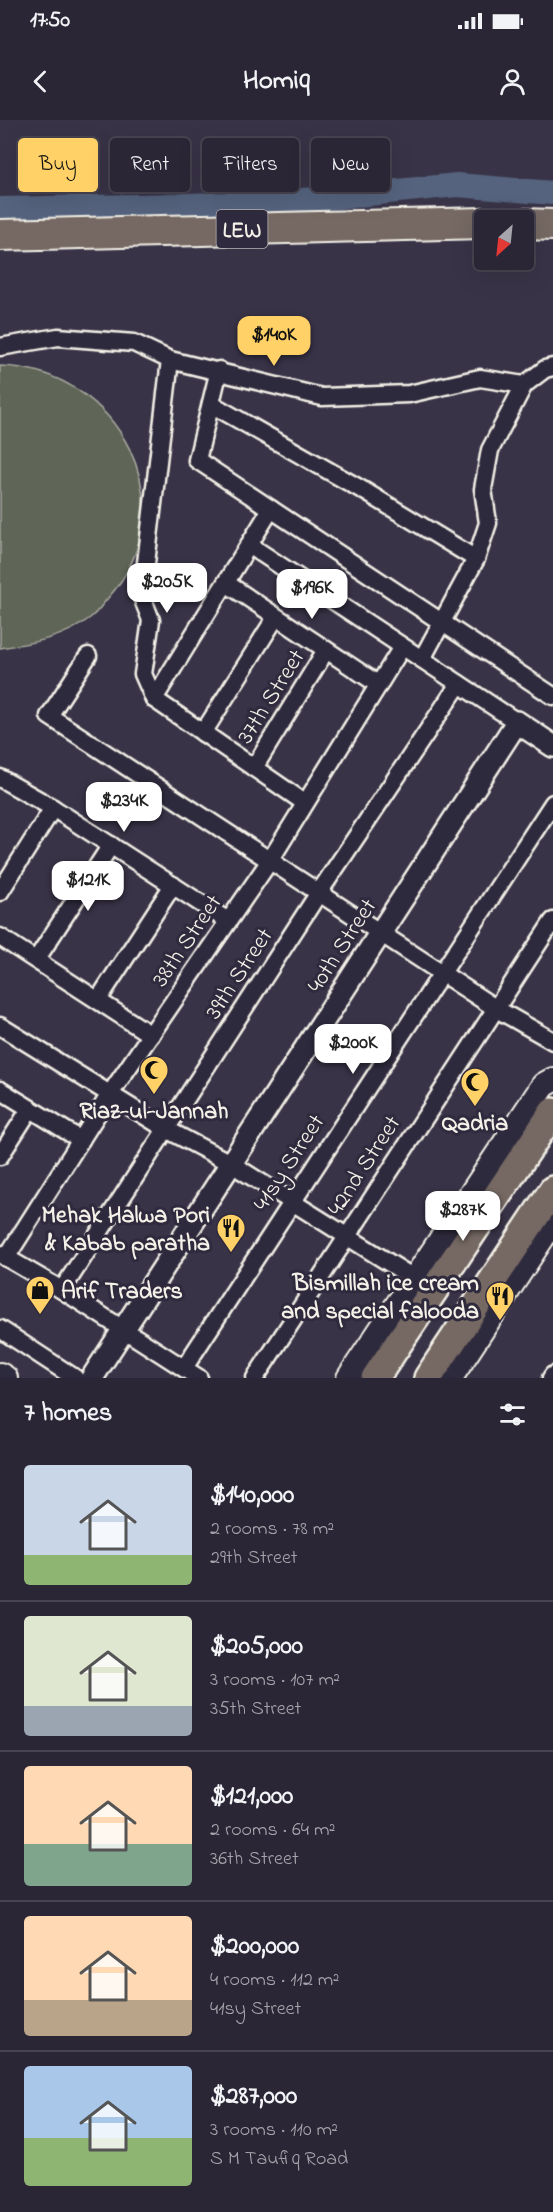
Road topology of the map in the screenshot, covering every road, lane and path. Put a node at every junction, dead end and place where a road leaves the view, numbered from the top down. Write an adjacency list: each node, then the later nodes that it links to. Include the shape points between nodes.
1 (474, 223): 4 (highway, LEW)
2 (534, 224): 3 (highway)
3 (553, 225)
4 (0, 235)
5 (0, 347): 6 (street, via 58,337 134,343)
6 (170, 360): 8 (street); 24 (street, via 142,597 151,620 143,674)
7 (553, 367): 9 (street)
8 (219, 370): 9 (street, via 322,397 409,394 480,378); 10 (street)
9 (524, 385): 13 (street, via 490,450 483,489 488,523)
10 (211, 404): 11 (street, via 197,460); 13 (street)
11 (271, 509): 12 (street); 16 (street)
12 (249, 545): 14 (street); 17 (street)
13 (476, 559): 16 (street)
14 (226, 583): 15 (street); 24 (street)
15 (276, 617): 18 (street); 26 (street)
16 (442, 625): 20 (street); 23 (street)
17 (402, 647): 20 (street); 22 (street, 38th Street)
18 (326, 650): 22 (street); 28 (street, 37th Street)
19 (88, 656): 34 (street, via 49,716)
20 (422, 660): 21 (street)
21 (459, 684): 25 (street); 36 (street, 39th Street)
22 (379, 685): 30 (street, 38th Street)
23 (553, 696)
24 (154, 699): 26 (street)
25 (517, 722): 27 (street); 40 (street, 40th Street)
26 (203, 733): 28 (street)
27 (553, 746)
28 (254, 768): 30 (street)
29 (0, 778): 32 (street)
30 (305, 803): 34 (street, 38th Street)
31 (553, 803): 43 (street, 41sy Street)
32 (52, 808): 33 (street); 37 (street)
33 (111, 845): 35 (street); 42 (street)
34 (271, 859): 36 (street); 38 (street, 38th Street)
35 (173, 885): 38 (street); 44 (street)
36 (320, 891): 40 (street); 54 (street, 39th Street)
37 (0, 892)
38 (228, 921): 47 (street, 38th Street)
39 (553, 921): 45 (street, 42nd Street)
40 (381, 931): 43 (street); 57 (street, 40th Street)
41 (0, 936): 42 (street)
42 (36, 960): 44 (street)
43 (442, 972): 45 (street); 59 (street, 41sy Street)
44 (98, 1000): 47 (street)
45 (495, 1008): 48 (street); 61 (street, 42nd Street)
46 (0, 1026): 51 (street)
47 (151, 1035): 51 (street, 38th Street)
48 (553, 1041)
49 (553, 1080): 63 (main road, via 544,1085)
50 (0, 1090): 52 (street)
51 (110, 1094): 54 (street); 55 (street, 38th Street)
52 (30, 1109): 55 (street); 56 (street)
53 (553, 1112): 63 (highway)
54 (166, 1129): 57 (street); 64 (street, 39th Street)
55 (81, 1140): 62 (street, 38th Street)
56 (0, 1156)
57 (230, 1163): 59 (street); 66 (street, 40th Street)
58 (553, 1190): 76 (highway)
59 (291, 1202): 61 (street); 67 (street, 41sy Street)
60 (553, 1221): 77 (main road)
61 (346, 1236): 63 (street); 73 (street, 42nd Street)
62 (3, 1256): 64 (street)
63 (424, 1284): 74 (main road); 75 (highway)
64 (62, 1290): 66 (street)
65 (0, 1329): 70 (street)
66 (123, 1329): 67 (street); 71 (street, 40th Street)
67 (184, 1368): 72 (street)
68 (0, 1375): 69 (main road)
69 (4, 1378)
70 (75, 1378)
71 (92, 1378)
72 (199, 1378)
73 (255, 1378)
74 (349, 1378)
75 (375, 1378)
76 (429, 1378)
77 (450, 1378)

